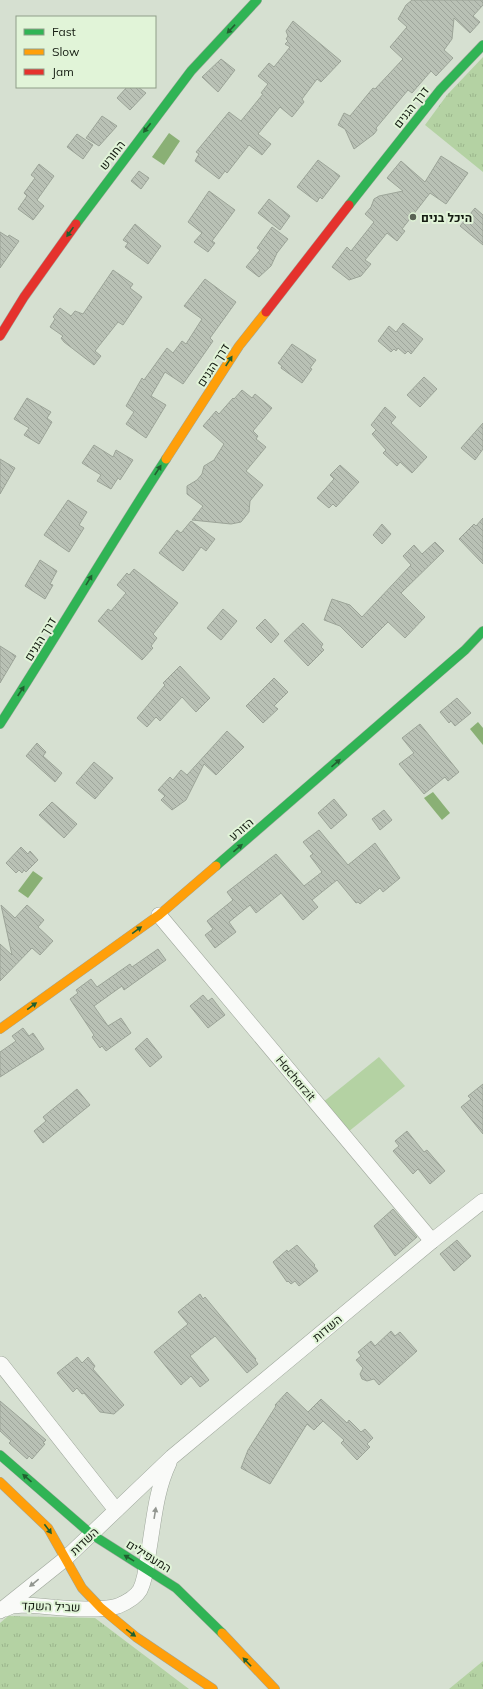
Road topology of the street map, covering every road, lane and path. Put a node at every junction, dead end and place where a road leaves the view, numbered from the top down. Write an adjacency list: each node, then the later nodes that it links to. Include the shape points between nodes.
1 (257, 0): 3 (street, החורש, one-way to 3, via 186,77 102,187 24,297)
2 (483, 45): 6 (street, דרך הגנים, one-way to 2, via 53,642 115,537 239,346 440,90)
3 (5, 314): 4 (street, החורש)
4 (0, 336)
5 (483, 631): 7 (street, הזורע, one-way to 5, via 465,650)
6 (0, 724)
7 (159, 915): 8 (street, הזורע, one-way to 7); 10 (street, Hacharzit)
8 (0, 1029)
9 (483, 1201): 10 (street, השדות)
10 (432, 1241): 13 (street, השדות)
11 (1, 1364): 15 (street)
12 (0, 1455): 16 (street, המעפילים, one-way to 12)
13 (172, 1457): 15 (street, השדות); 18 (street, השדות, one-way to 13, via 161,1482)
14 (0, 1482): 17 (street, one-way to 17, via 48,1528)
15 (116, 1510): 16 (street, השדות)
16 (91, 1534): 17 (street, השדות); 18 (street, המעפילים, one-way to 16)
17 (65, 1559): 19 (street, via 82,1588); 20 (street, שביל השקד, one-way to 20)
18 (146, 1568): 19 (street, השדות, via 139,1591 134,1596 118,1606); 22 (street, המעפילים, one-way to 18, via 190,1601)
19 (101, 1608): 20 (street, שביל השקד, via 24,1604); 21 (street, one-way to 21, via 136,1637)
20 (1, 1611)
21 (213, 1689)
22 (275, 1689)

